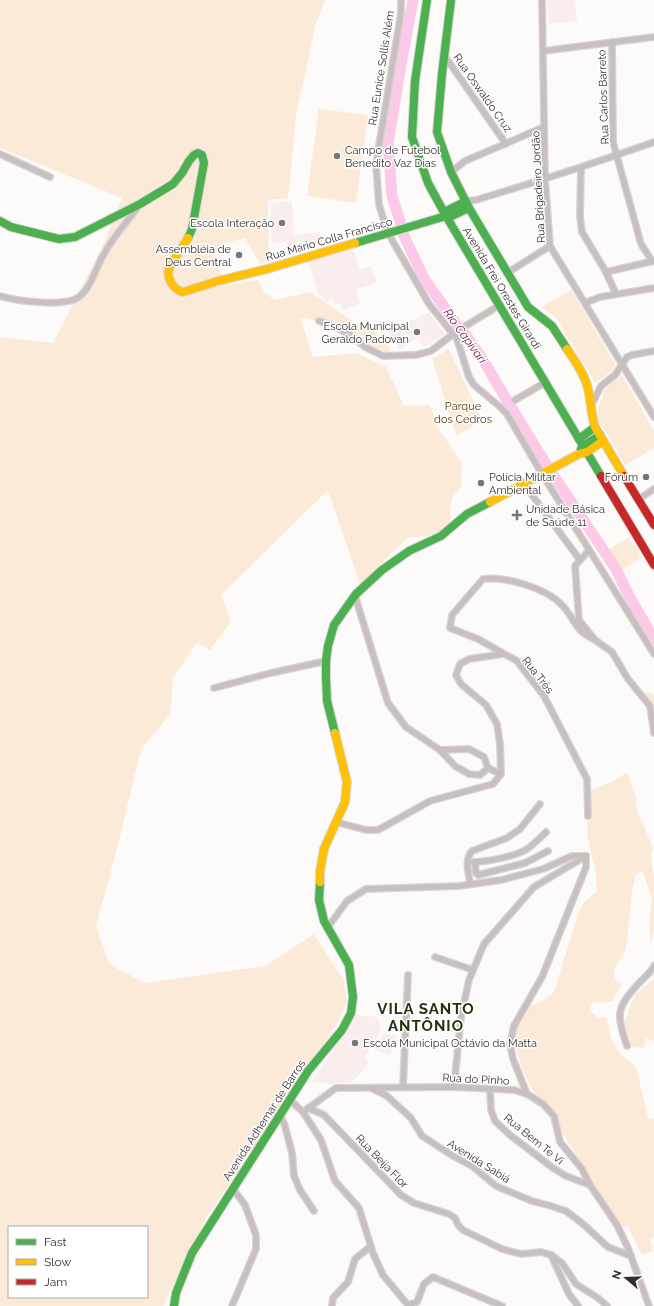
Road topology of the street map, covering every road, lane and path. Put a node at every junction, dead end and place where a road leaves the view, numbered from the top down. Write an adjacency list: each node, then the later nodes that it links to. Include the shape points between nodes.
1 (401, 0): 22 (street, Rua Eunice Sollis Além, via 376,164 379,205)
2 (427, 0): 20 (street, Avenida Frei Orestes Girardi, via 415,81 412,138 428,183)
3 (450, 0): 8 (street)
4 (542, 0): 7 (street, Rua Brigadeiro Jordão)
5 (654, 37): 6 (street)
6 (612, 42): 7 (street); 13 (street, Rua Carlos Barreto, via 613,142)
7 (543, 51): 9 (street, Rua Brigadeiro Jordão)
8 (444, 54): 11 (street, Rua Oswaldo Cruz); 15 (street, via 437,132)
9 (544, 128): 11 (street); 17 (street, Rua Brigadeiro Jordão)
10 (654, 142): 13 (street)
11 (506, 144): 15 (street, via 465,161)
12 (0, 154): 16 (street)
13 (616, 155): 14 (street); 24 (street, Rua Carlos Barreto, via 641,244)
14 (582, 168): 17 (street); 25 (street, via 582,232)
15 (451, 172): 19 (street)
16 (50, 176)
17 (546, 179): 19 (street); 23 (street, Rua Brigadeiro Jordão)
18 (140, 204): 21 (street, via 68,239 11,227); 22 (street, Rua Mário Colla Francisco, via 172,184 194,155 202,155 204,163 192,229 169,268 175,289 179,292); 29 (street, via 112,240 87,289 80,297 51,303 21,301)
19 (467, 205): 20 (street, Rua Mário Colla Francisco, via 452,216); 26 (street)
20 (446, 216): 22 (street, Rua Mário Colla Francisco); 31 (street, Avenida Frei Orestes Girardi)
21 (0, 221)
22 (392, 232): 33 (street, Rua Eunice Sollis Além, via 429,304)
23 (550, 246): 26 (street); 30 (street, Rua Brigadeiro Jordão)
24 (653, 261): 25 (street)
25 (606, 272): 28 (street)
26 (507, 273): 38 (street, via 528,307 552,326 578,366 588,388)
27 (654, 288): 28 (street)
28 (616, 294): 30 (street)
29 (0, 296)
30 (585, 303): 35 (street, Rua Brigadeiro Jordão)
31 (500, 305): 33 (street); 36 (street, Avenida Frei Orestes Girardi)
32 (319, 322): 33 (street, via 336,327 383,356 416,355 431,351)
33 (455, 332): 43 (street, Rua Eunice Sollis Além, via 469,377 474,385 507,414)
34 (654, 350): 35 (street, via 632,354)
35 (622, 365): 38 (street, via 615,376 601,386); 39 (street, Rua Brigadeiro Jordão)
36 (546, 382): 37 (street); 42 (street, Avenida Frei Orestes Girardi)
37 (515, 400)
38 (590, 408): 40 (street)
39 (654, 417)
40 (595, 427): 41 (street); 42 (street)
41 (602, 438): 42 (street); 46 (street)
42 (582, 448): 43 (street, Avenida Adhemar de Barros); 50 (street, Avenida Frei Orestes Girardi)
43 (544, 473): 44 (street, Avenida Adhemar de Barros); 48 (street, Rua Eunice Sollis Além)
44 (524, 484): 49 (street); 51 (street, Avenida Adhemar de Barros, via 468,514 441,536 409,551 367,582)
45 (654, 489): 46 (street)
46 (639, 499): 47 (street)
47 (654, 524)
48 (589, 550): 49 (street); 54 (street, Rua Eunice Sollis Além)
49 (580, 560): 52 (street, via 574,566 579,620)
50 (654, 565)
51 (355, 596): 55 (street, Avenida Adhemar de Barros, via 334,625); 58 (street, via 388,703 406,727)
52 (595, 640): 53 (street, Rua Três, via 583,633 562,604 549,594 511,580 483,579 452,615 450,628 478,639); 57 (street, via 612,652 650,706)
53 (504, 654): 60 (street, via 469,659 460,664 456,675 461,684 486,704 497,724); 62 (street, Rua Três, via 517,661 544,696 587,779)
54 (654, 654)
55 (326, 661): 56 (street); 63 (street, Avenida Adhemar de Barros, via 327,700 347,782 345,802)
56 (214, 688)
57 (654, 733)
58 (440, 750): 59 (street, via 469,749 484,757); 59 (street, via 455,766 469,774 480,775)
59 (488, 768): 60 (street)
60 (501, 774): 63 (street, via 494,784 430,801 378,830 366,830)
61 (540, 804): 67 (street, via 520,829 507,838 472,851)
62 (588, 816)
63 (336, 822): 70 (street, Avenida Adhemar de Barros, via 324,849 320,871 319,900)
64 (546, 832): 68 (street, via 520,853)
65 (548, 851): 68 (street, via 525,863 478,875)
66 (586, 856): 69 (street, via 572,856 543,869 501,880); 73 (street, via 534,887 484,944); 80 (street, via 586,867 542,977 514,1026 510,1044)
67 (468, 862): 68 (street); 69 (street)
68 (475, 862)
69 (470, 884): 70 (street, via 366,889 347,901)
70 (328, 927): 81 (street, Avenida Adhemar de Barros, via 349,965 353,997 351,1013 342,1030 308,1071)
71 (434, 957): 73 (street)
72 (654, 966): 75 (street, via 626,998 621,1009 619,1020)
73 (473, 970): 78 (street, via 461,1017)
74 (408, 975): 77 (street)
75 (627, 1046)
76 (369, 1087): 77 (street, Rua do Pinho); 82 (street, Rua do Pinho, via 336,1088); 90 (street, Avenida Sabiá, via 387,1096 411,1118 422,1136 472,1166 496,1186 532,1201 566,1211 608,1247)
77 (403, 1087): 78 (street, Rua do Pinho)
78 (454, 1087): 79 (street, Rua do Pinho)
79 (490, 1089): 80 (street, Rua do Pinho, via 514,1090); 85 (street, Rua Bem Te Vi, via 491,1110 495,1121 553,1168)
80 (527, 1094): 85 (street, Rua do Pinho, via 543,1104 554,1116 560,1142 582,1169)
81 (290, 1100): 83 (street); 84 (street, Avenida Adhemar de Barros)
82 (308, 1108): 83 (street, Rua do Pinho); 89 (street, Rua Beija Flor, via 324,1115 401,1195 414,1203 449,1214 463,1230 502,1249 521,1254 541,1252)
83 (303, 1112): 88 (street, via 321,1140 335,1181 359,1208)
84 (280, 1114): 86 (street, Avenida Adhemar de Barros); 87 (street, via 286,1126 294,1176)
85 (590, 1186): 90 (street, Rua do Pinho, via 617,1224)
86 (233, 1189): 93 (street, Avenida Adhemar de Barros, via 192,1253 176,1293); 94 (street, via 245,1205 256,1235 256,1249)
87 (314, 1211)
88 (371, 1246): 92 (street, via 383,1275); 95 (street, via 354,1259 348,1282 332,1298)
89 (551, 1255): 97 (street, via 569,1294); 98 (street, via 562,1263 576,1284)
90 (631, 1256): 99 (street, Rua do Pinho)
91 (415, 1304): 92 (street); 96 (street, via 424,1284 433,1277)
92 (407, 1305)
93 (174, 1306)
94 (232, 1306)
95 (332, 1306)
96 (502, 1306)
97 (578, 1306)
98 (607, 1306)
99 (649, 1306)

